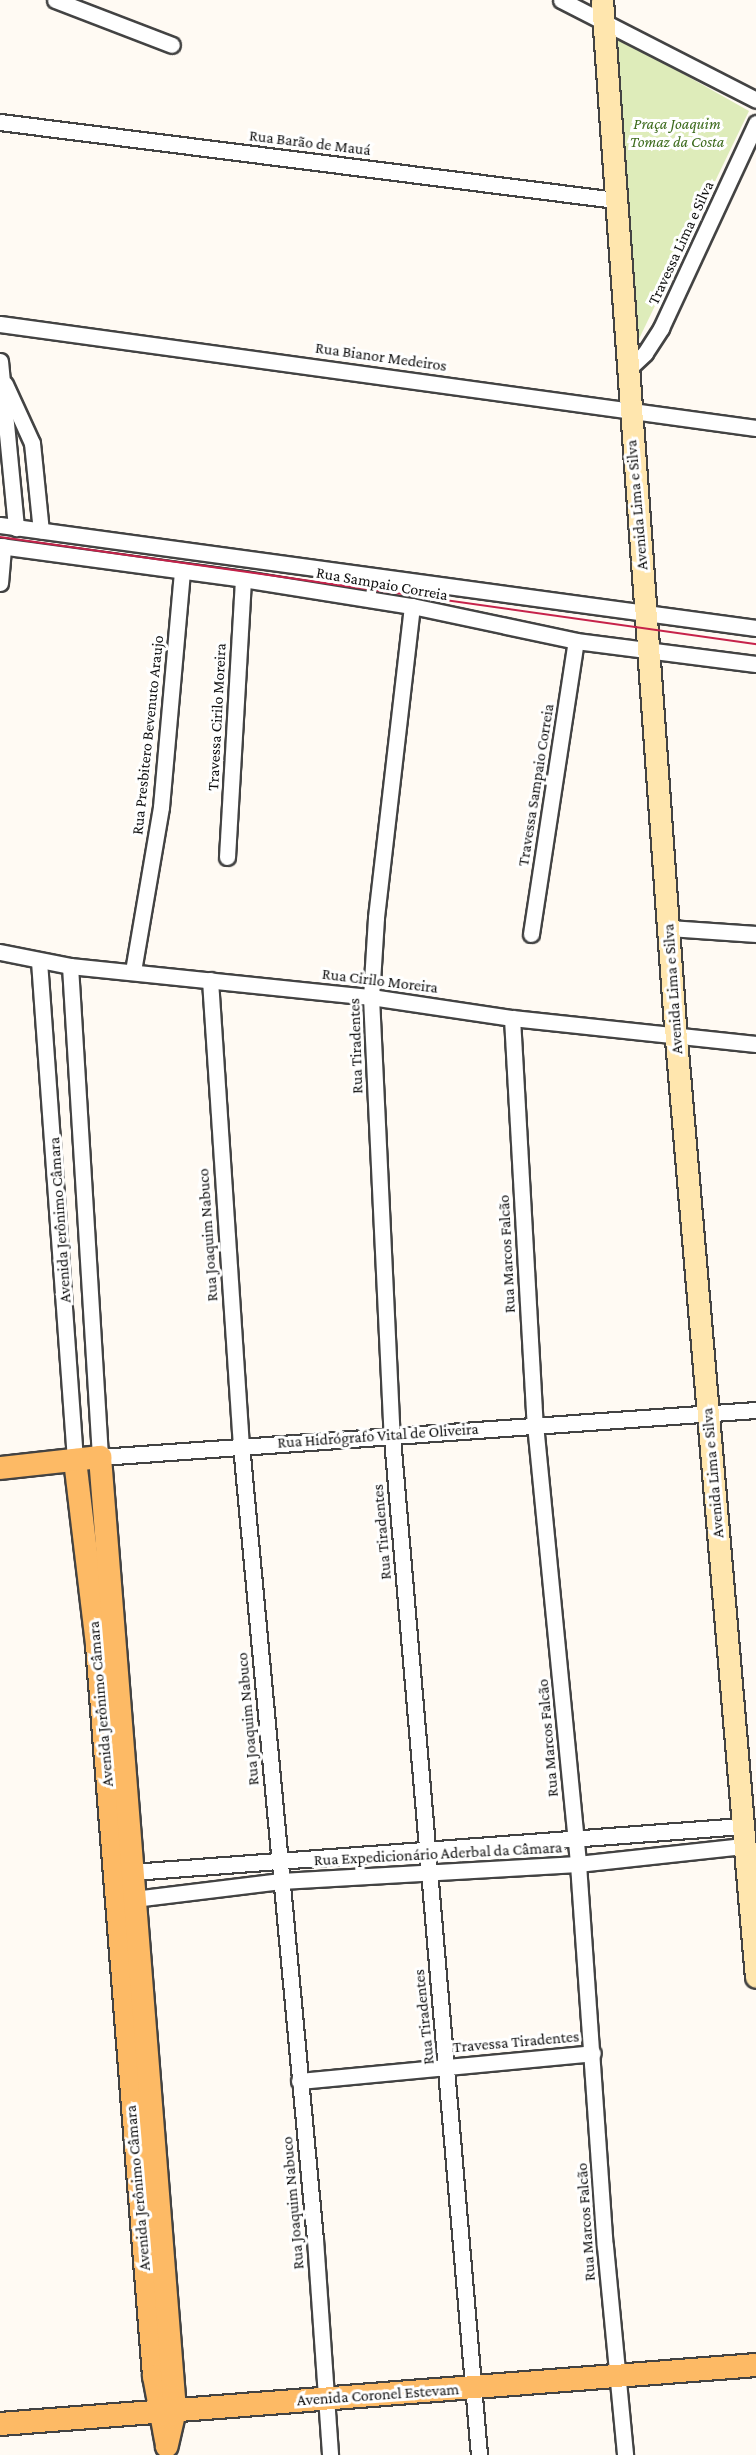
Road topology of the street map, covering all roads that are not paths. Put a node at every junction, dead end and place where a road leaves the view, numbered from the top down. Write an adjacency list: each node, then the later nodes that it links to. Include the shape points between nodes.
1 (55, 0): 5 (street)
2 (561, 0): 4 (street)
3 (603, 0): 4 (main road, Avenida Lima e Silva)
4 (604, 22): 6 (street); 9 (main road, Avenida Lima e Silva)
5 (172, 45)
6 (756, 100)
7 (0, 123): 9 (street, Rua Barão de Mauá)
8 (756, 123): 12 (street, Travessa Lima e Silva, via 661,328 645,353)
9 (616, 200): 12 (main road, Avenida Lima e Silva)
10 (0, 324): 13 (street, Rua Bianor Medeiros)
11 (1, 369): 16 (street); 17 (street, via 32,443)
12 (626, 371): 13 (main road, Avenida Lima e Silva)
13 (629, 409): 14 (street, Rua Bianor Medeiros); 23 (main road, Avenida Lima e Silva)
14 (756, 428)
15 (0, 525): 16 (street, Rua Sampaio Correia)
16 (16, 528): 17 (street, Rua Sampaio Correia)
17 (41, 531): 23 (street, Rua Sampaio Correia)
18 (2, 546): 19 (street, Rua Sampaio Correia); 21 (street)
19 (182, 572): 20 (street, Rua Sampaio Correia); 35 (street, Rua Presbitero Bevenuto Araujo, via 161,807)
20 (243, 579): 22 (street, Rua Sampaio Correia); 28 (street, Travessa Cirilo Moreira)
21 (0, 583)
22 (412, 606): 25 (street, Rua Sampaio Correia); 37 (street, Rua Tiradentes, via 376,918)
23 (647, 611): 24 (street, Rua Sampaio Correia); 26 (main road, Avenida Lima e Silva)
24 (756, 628)
25 (576, 640): 26 (street, Rua Sampaio Correia); 30 (street, Travessa Sampaio Correia)
26 (651, 651): 27 (street, Rua Sampaio Correia); 29 (main road, Avenida Lima e Silva)
27 (756, 664)
28 (227, 857)
29 (669, 928): 31 (street); 39 (main road, Avenida Lima e Silva)
30 (531, 934)
31 (756, 934)
32 (0, 952): 33 (street, Rua Cirilo Moreira)
33 (39, 961): 34 (street, Rua Cirilo Moreira); 47 (street, Avenida Jerônimo Câmara)
34 (70, 966): 35 (street, Rua Cirilo Moreira); 46 (street, Avenida Jerônimo Câmara)
35 (133, 971): 36 (street, Rua Cirilo Moreira)
36 (210, 980): 37 (street, Rua Cirilo Moreira); 45 (street, Rua Joaquim Nabuco)
37 (371, 997): 38 (street, Rua Cirilo Moreira); 44 (street, Rua Tiradentes)
38 (512, 1018): 39 (street, Rua Cirilo Moreira); 43 (street, Rua Marcos Falcão)
39 (676, 1039): 40 (street, Rua Cirilo Moreira); 42 (main road, Avenida Lima e Silva)
40 (756, 1044)
41 (756, 1410): 42 (street, Rua Hidrógrafo Vital de Oliveira)
42 (709, 1414): 43 (street, Rua Hidrógrafo Vital de Oliveira); 49 (main road, Avenida Lima e Silva)
43 (535, 1424): 44 (street, Rua Hidrógrafo Vital de Oliveira); 50 (street, Rua Marcos Falcão)
44 (392, 1438): 45 (street, Rua Hidrógrafo Vital de Oliveira); 51 (street, Rua Tiradentes)
45 (241, 1445): 46 (street, Rua Hidrógrafo Vital de Oliveira); 52 (street, Rua Joaquim Nabuco)
46 (100, 1457): 47 (main road, Rua Hidrógrafo Vital de Oliveira); 54 (main road, Avenida Jerônimo Câmara)
47 (75, 1460): 48 (main road, Rua Hidrógrafo Vital de Oliveira); 67 (main road, Avenida Jerônimo Câmara, via 97,1645 129,2096)
48 (0, 1468)
49 (744, 1836): 50 (street, Rua Expedicionário Aderbal da Câmara); 53 (street, Rua Expedicionário Aderbal da Câmara); 57 (main road, Avenida Lima e Silva)
50 (575, 1838): 51 (street, Rua Expedicionário Aderbal da Câmara); 53 (street, Rua Marcos Falcão)
51 (426, 1849): 52 (street, Rua Expedicionário Aderbal da Câmara); 55 (street, Rua Tiradentes)
52 (279, 1862): 54 (street, Rua Expedicionário Aderbal da Câmara); 56 (street, Rua Joaquim Nabuco)
53 (578, 1864): 55 (street, Rua Expedicionário Aderbal da Câmara); 60 (street, Rua Marcos Falcão)
54 (132, 1872): 58 (main road, Avenida Jerônimo Câmara)
55 (428, 1875): 56 (street, Rua Expedicionário Aderbal da Câmara); 61 (street, Rua Tiradentes)
56 (281, 1881): 58 (street, Rua Expedicionário Aderbal da Câmara); 62 (street, Rua Joaquim Nabuco)
57 (753, 1886): 59 (main road, Avenida Lima e Silva)
58 (134, 1899): 67 (main road, Avenida Jerônimo Câmara)
59 (756, 1977)
60 (593, 2053): 61 (street, Travessa Tiradentes); 64 (street, Rua Marcos Falcão)
61 (447, 2066): 62 (street, Travessa Tiradentes); 65 (street, Rua Tiradentes)
62 (299, 2081): 66 (street, Rua Joaquim Nabuco)
63 (756, 2366): 64 (main road, Avenida Coronel Estevam)
64 (617, 2379): 65 (main road, Avenida Coronel Estevam); 72 (street, Rua Marcos Falcão)
65 (474, 2388): 66 (main road, Avenida Coronel Estevam); 71 (street, Rua Tiradentes)
66 (325, 2399): 67 (main road, Avenida Coronel Estevam); 70 (street, Rua Joaquim Nabuco)
67 (167, 2411): 68 (main road, Avenida Coronel Estevam); 69 (main road, Avenida Jerônimo Câmara)
68 (0, 2424)
69 (168, 2451)
70 (330, 2455)
71 (479, 2455)
72 (625, 2455)

